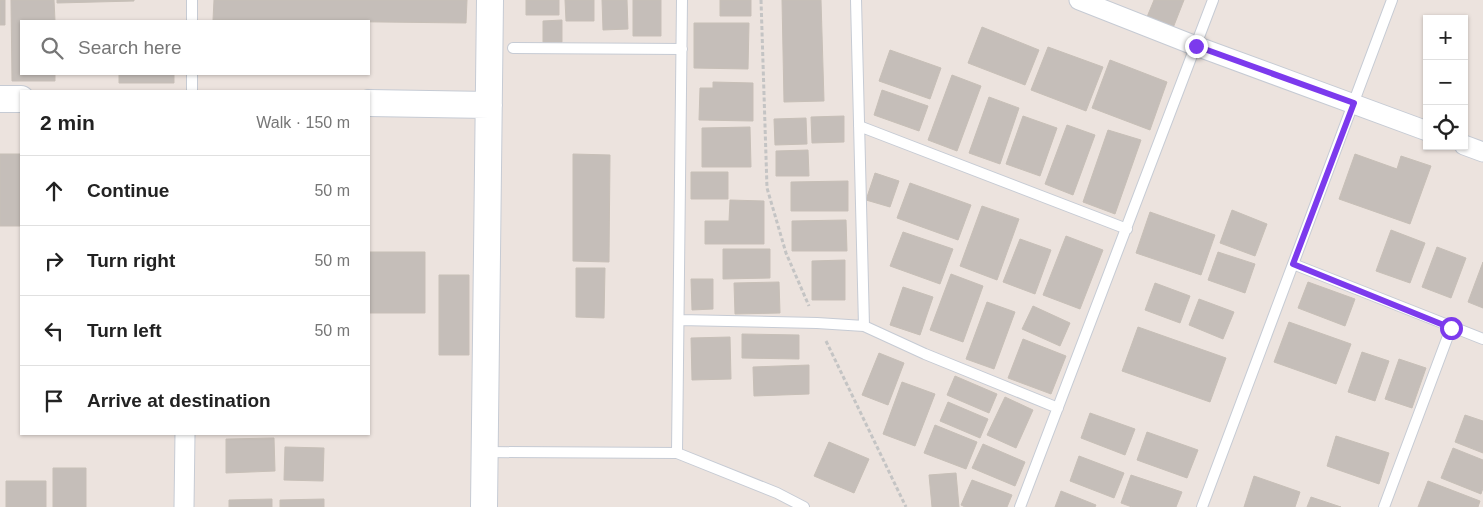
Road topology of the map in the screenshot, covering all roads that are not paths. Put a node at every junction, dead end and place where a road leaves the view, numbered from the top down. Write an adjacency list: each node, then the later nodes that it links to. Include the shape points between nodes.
1 (192, 0): 8 (lane)
2 (490, 0): 18 (street)
3 (682, 0): 11 (lane)
4 (856, 0): 19 (lane)
5 (1079, 0): 9 (street)
6 (1212, 0): 9 (lane)
7 (1392, 0): 17 (lane)
8 (192, 20)
9 (1196, 46): 17 (street); 23 (lane)
10 (513, 48): 11 (lane)
11 (682, 49): 25 (lane)
12 (192, 75): 13 (lane)
13 (192, 90)
14 (0, 99): 15 (street)
15 (20, 99)
16 (370, 103): 18 (street)
17 (1354, 103): 20 (street); 24 (lane)
18 (489, 106): 31 (street)
19 (859, 126): 23 (lane); 26 (lane)
20 (1423, 129)
21 (1468, 146): 22 (street)
22 (1483, 152)
23 (1127, 228): 29 (lane)
24 (1293, 264): 27 (lane); 37 (lane)
25 (679, 320): 26 (lane); 32 (lane)
26 (864, 326): 29 (lane)
27 (1451, 328): 28 (lane); 38 (lane)
28 (1483, 339)
29 (1058, 408): 36 (lane)
30 (185, 435): 33 (street)
31 (485, 452): 32 (lane); 34 (street)
32 (676, 454): 35 (lane)
33 (184, 507)
34 (484, 507)
35 (804, 507)
36 (1020, 507)
37 (1202, 507)
38 (1384, 507)

